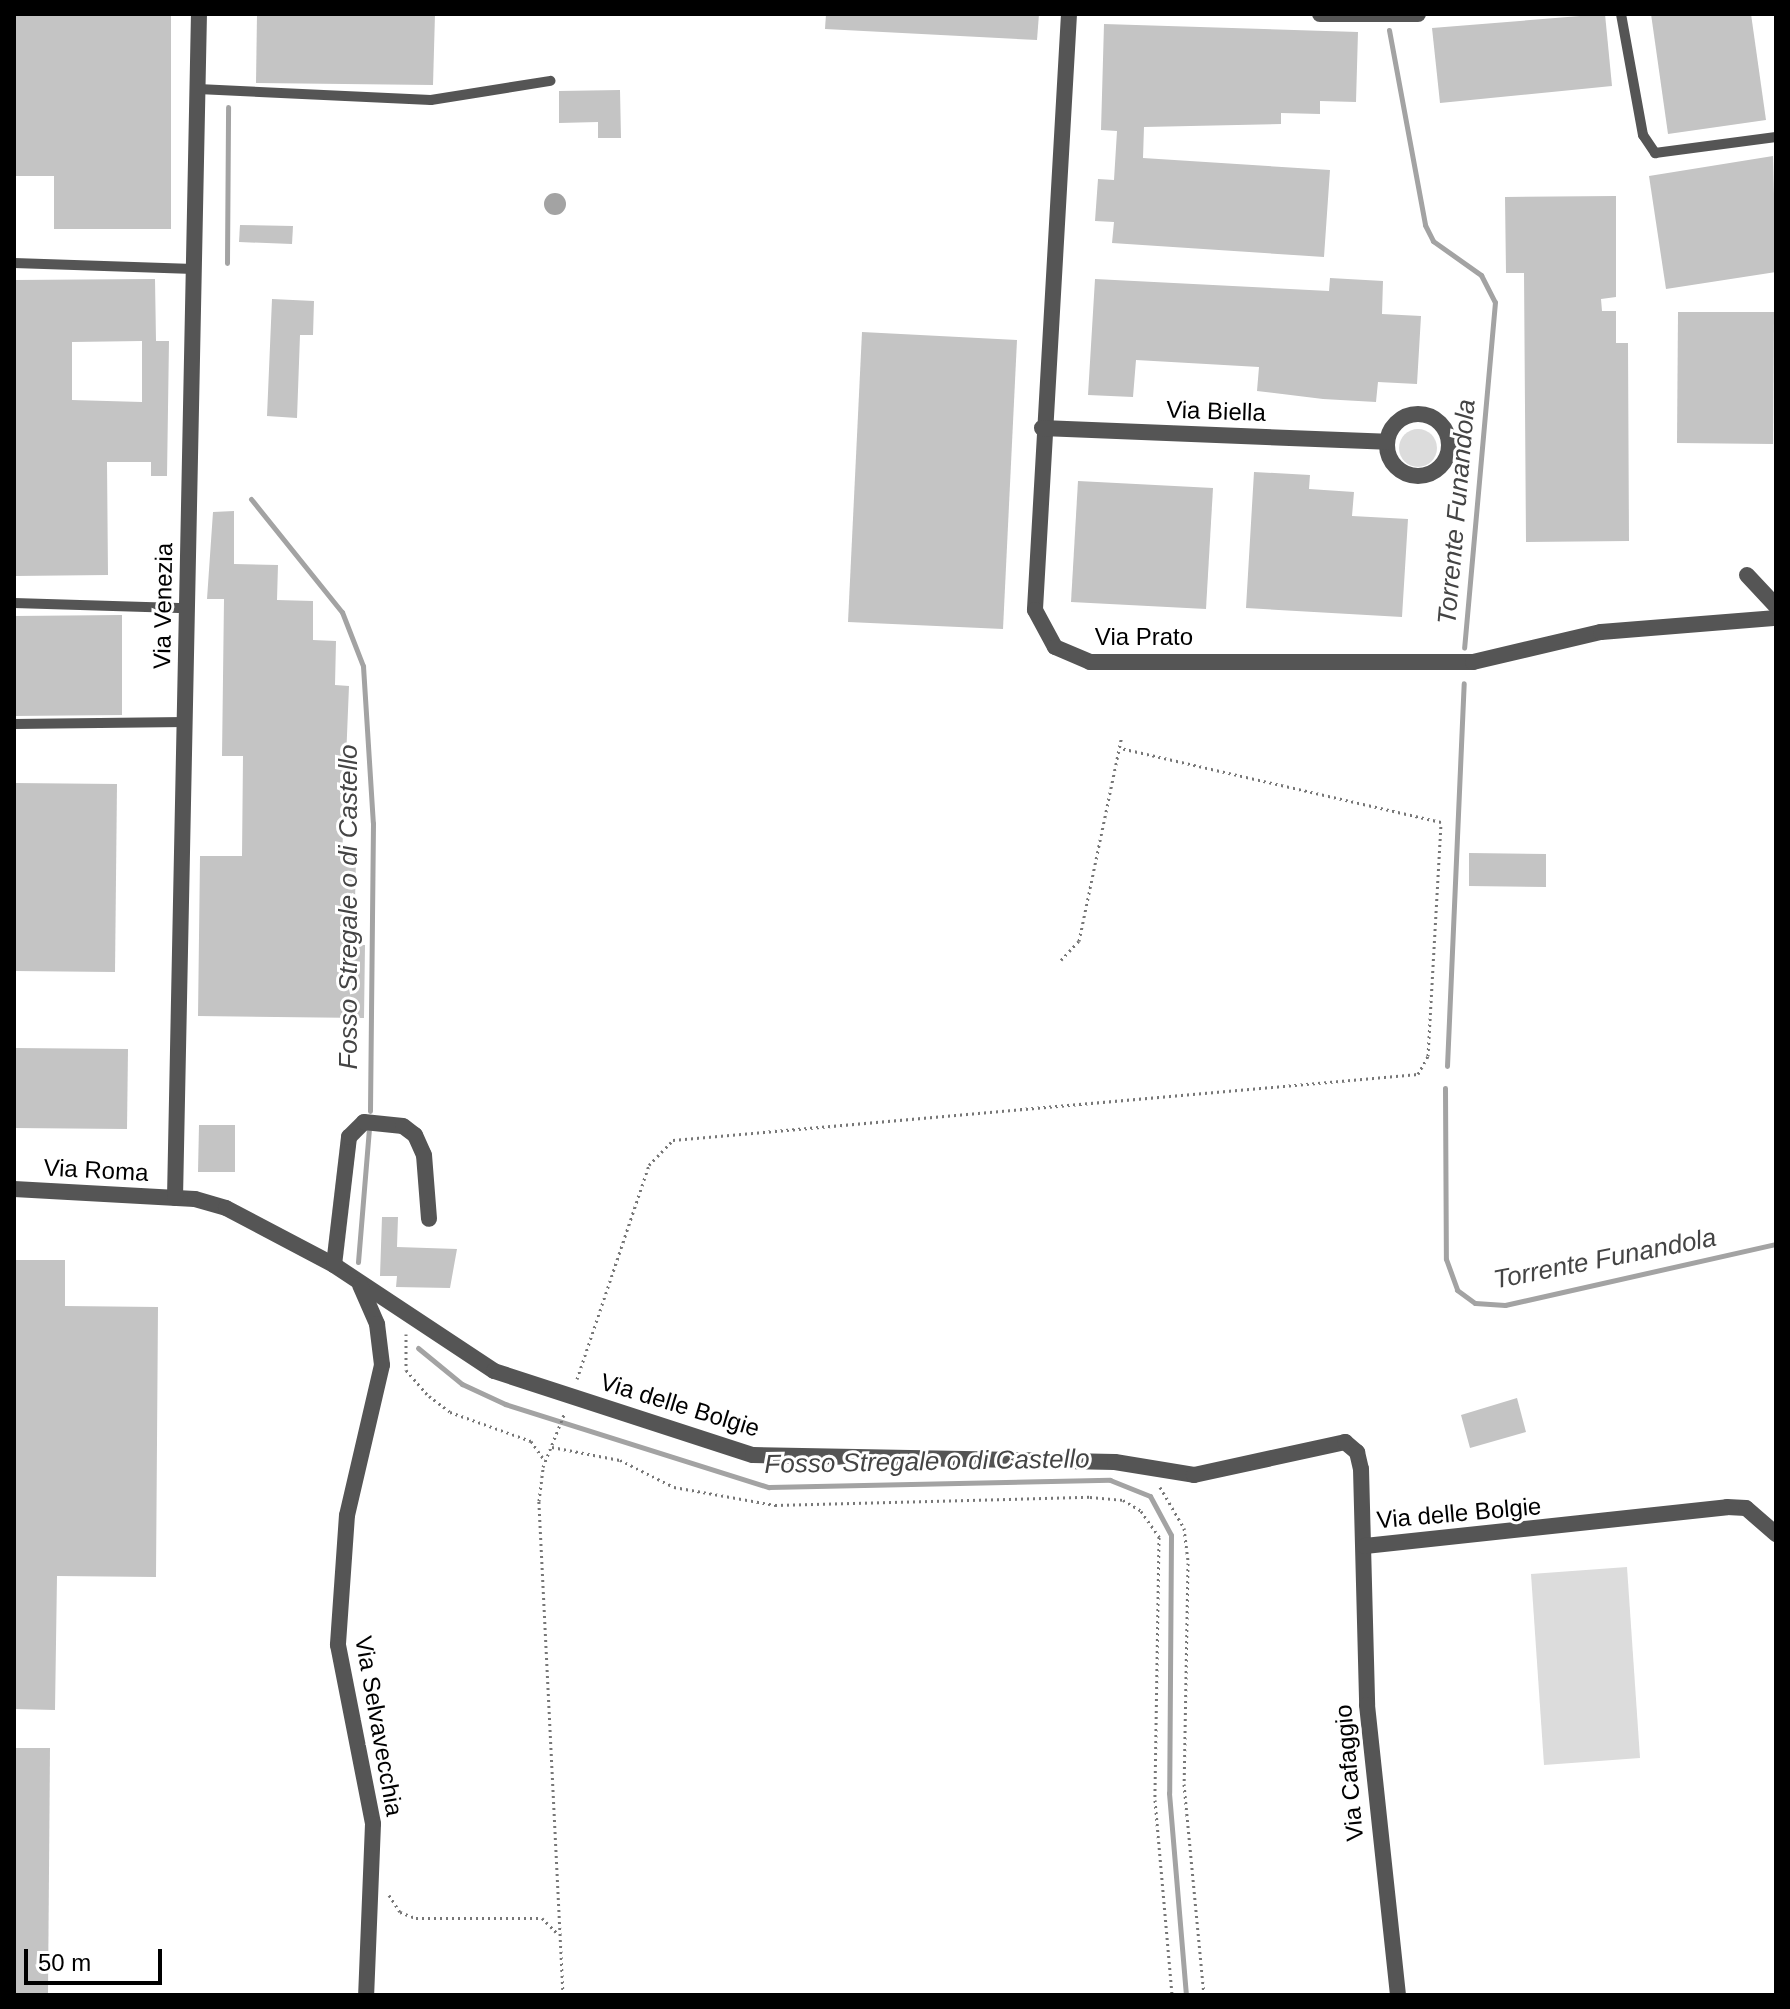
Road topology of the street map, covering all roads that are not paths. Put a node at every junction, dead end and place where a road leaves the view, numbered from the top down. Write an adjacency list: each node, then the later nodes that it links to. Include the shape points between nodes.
1 (199, 14): 7 (street, Via Venezia)
2 (1069, 14): 11 (street, Via Prato)
3 (1320, 14): 4 (street)
4 (1418, 14)
5 (1621, 14): 8 (lane, via 1643,135 1655,153)
6 (550, 81): 7 (lane, via 431,100)
7 (198, 89): 10 (street, Via Venezia)
8 (1776, 137)
9 (14, 263): 10 (lane)
10 (194, 269): 16 (street, Via Venezia)
11 (1042, 428): 12 (street, Via Biella); 17 (street, Via Prato, via 1035,610 1055,647 1080,661 1473,662 1601,632)
12 (1387, 442)
13 (1747, 575): 15 (street)
14 (14, 603): 16 (lane)
15 (1776, 606)
16 (187, 608): 18 (street, Via Venezia)
17 (1776, 618)
18 (185, 722): 19 (lane); 21 (street, Via Venezia)
19 (14, 724)
20 (14, 1189): 21 (street, Via Roma)
21 (175, 1198): 23 (street, Via Roma, via 226,1208)
22 (429, 1219): 23 (street, via 424,1155 415,1135 403,1126 364,1122 349,1137)
23 (334, 1265): 24 (street, Via delle Bolgie)
24 (359, 1282): 26 (street, Via delle Bolgie, via 494,1371 569,1400 753,1455 1135,1466 1194,1475 1240,1471 1345,1442 1357,1452); 27 (street, Via Selvavecchia, via 377,1324 382,1365 347,1515 338,1645 373,1824)
25 (1776, 1534): 26 (street, Via delle Bolgie, via 1746,1508 1727,1507)
26 (1365, 1546): 28 (street, Via Cafaggio, via 1367,1705)
27 (366, 1995)
28 (1398, 1995)

